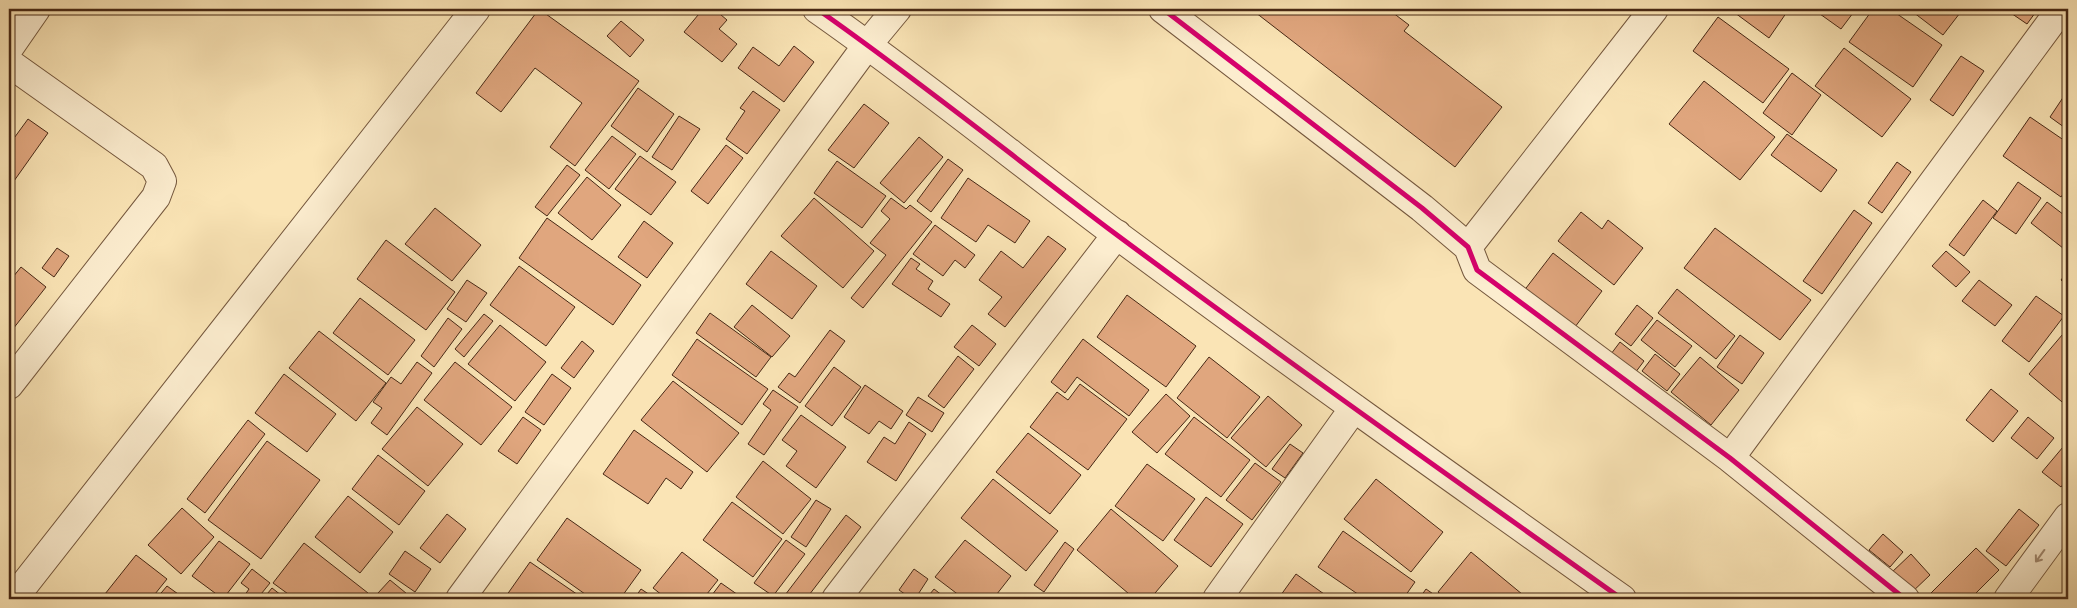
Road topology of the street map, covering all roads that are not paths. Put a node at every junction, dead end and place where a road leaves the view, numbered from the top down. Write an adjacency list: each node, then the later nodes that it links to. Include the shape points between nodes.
1 (36, 9): 9 (street)
2 (476, 9): 17 (street)
3 (817, 9): 8 (street)
4 (897, 9): 8 (street)
5 (1163, 9): 12 (street, via 1422,208)
6 (1654, 9): 12 (street)
7 (2061, 9): 15 (street)
8 (868, 44): 11 (street); 18 (street)
9 (9, 48)
10 (9, 63): 13 (street, via 154,166 162,181 156,197)
11 (1117, 234): 14 (street); 19 (street)
12 (1468, 248): 15 (street, via 1477,270)
13 (9, 385)
14 (1354, 408): 20 (street); 21 (street)
15 (1730, 458): 22 (street)
16 (2068, 517): 23 (street, one-way to 23)
17 (13, 599)
18 (460, 599)
19 (836, 599)
20 (1217, 599)
21 (1622, 599)
22 (1905, 599)
23 (2008, 599)

